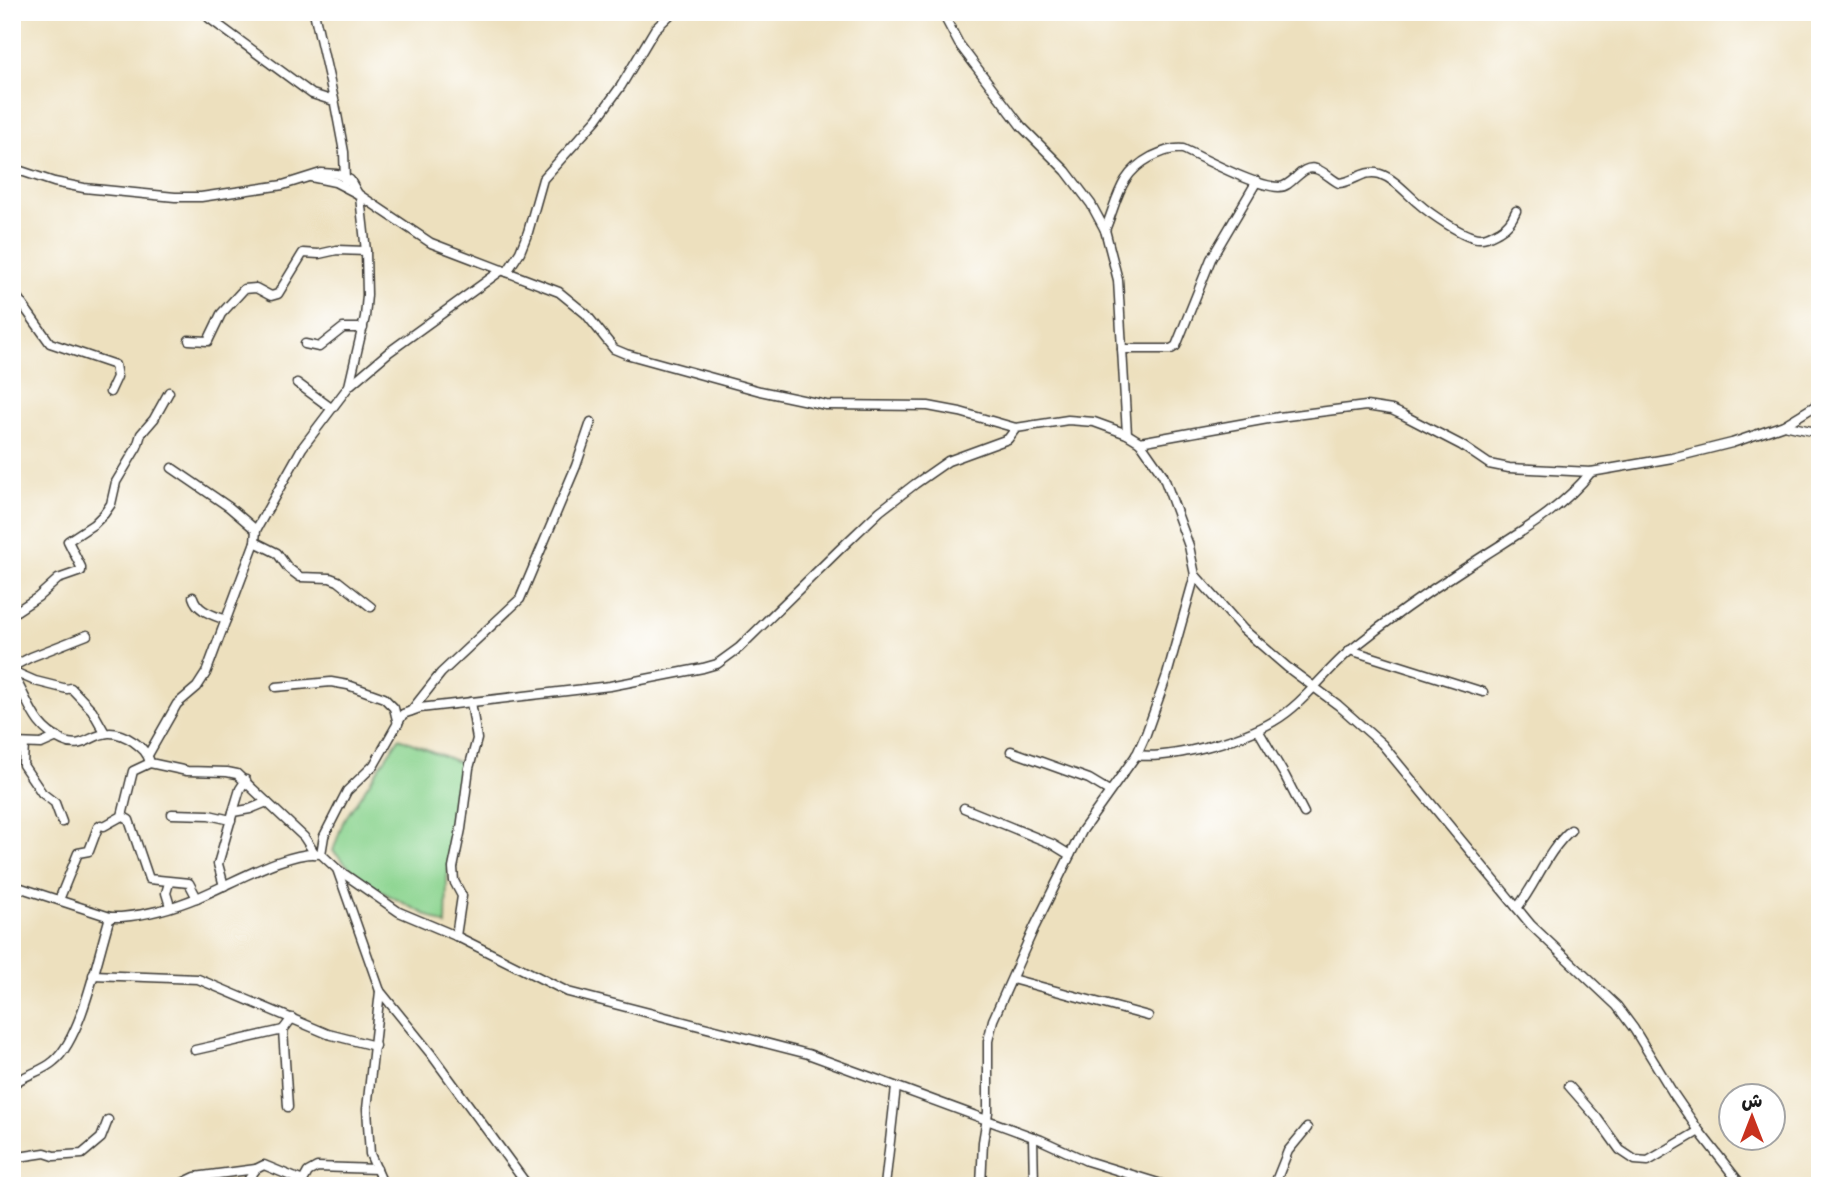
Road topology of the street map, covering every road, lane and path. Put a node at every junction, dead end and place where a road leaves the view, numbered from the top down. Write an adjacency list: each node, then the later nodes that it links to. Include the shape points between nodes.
1 (314, 12): 5 (street)
2 (673, 12): 13 (street, via 655,29 597,119 542,179 520,252)
3 (942, 12): 11 (street, via 959,44 1021,126 1066,171)
4 (209, 18): 5 (street, via 312,94)
5 (334, 101): 8 (street)
6 (12, 169): 8 (street, via 84,188 175,197 282,185 321,173)
7 (1257, 181): 10 (street, via 1284,186 1313,168 1339,183 1367,172 1383,174 1428,211 1478,238 1505,227); 11 (street, via 1183,149 1165,150 1130,171); 18 (street, via 1211,259 1176,346)
8 (345, 182): 9 (street, via 353,184)
9 (359, 195): 12 (street); 13 (street, via 431,243)
10 (1516, 211)
11 (1105, 230): 18 (street, via 1118,280)
12 (366, 251): 15 (street); 16 (street, via 303,253 278,294 244,289 221,314 208,341)
13 (504, 271): 20 (street); 27 (street, via 574,302 614,349 626,354 803,401 928,406)
14 (12, 290): 21 (street, via 50,343 115,365 117,377)
15 (363, 328): 17 (street, via 343,328 318,347); 20 (street)
16 (189, 340)
17 (305, 345)
18 (1122, 349): 29 (street)
19 (297, 383): 24 (street)
20 (349, 386): 24 (street)
21 (110, 392)
22 (169, 392): 38 (street, via 116,482 111,504 94,524 68,541 81,571 58,579)
23 (1820, 403): 26 (street)
24 (331, 408): 33 (street, via 302,447)
25 (591, 422): 47 (street, via 520,599 441,673)
26 (1784, 425): 28 (street); 32 (street, via 1709,450)
27 (1016, 428): 29 (street, via 1080,421); 46 (street, via 1008,439 948,461 880,511 717,664 610,686)
28 (1820, 433)
29 (1127, 434): 30 (street)
30 (1140, 442): 32 (street, via 1366,406 1405,416 1489,464); 35 (street, via 1168,487)
31 (172, 468): 33 (street)
32 (1591, 472): 41 (street, via 1534,525 1467,566)
33 (256, 530): 34 (street)
34 (255, 542): 37 (street, via 277,553 300,577 338,581); 39 (street)
35 (1195, 575): 43 (street, via 1243,629); 55 (street, via 1167,675)
36 (193, 597): 39 (street, via 200,608)
37 (371, 607)
38 (12, 614)
39 (226, 620): 56 (street, via 206,673 177,704)
40 (87, 635): 42 (street, via 31,657)
41 (1350, 650): 43 (street); 45 (street)
42 (12, 671): 50 (street, via 71,688); 51 (street, via 35,720)
43 (1313, 686): 49 (street, via 1289,711); 76 (street, via 1382,744)
44 (276, 687): 48 (street, via 348,685 384,698 394,708)
45 (1483, 692)
46 (471, 702): 47 (street); 78 (street, via 477,739 453,868 462,901)
47 (411, 710): 48 (street)
48 (398, 724): 67 (street, via 374,765 347,791)
49 (1258, 730): 55 (street, via 1171,754); 61 (street)
50 (105, 733): 51 (street, via 72,744); 56 (street, via 123,735)
51 (57, 737): 53 (street, via 41,744)
52 (12, 739): 53 (street)
53 (24, 744): 65 (street, via 23,765 42,793 55,803)
54 (1011, 751): 58 (street, via 1089,779)
55 (1136, 755): 58 (street)
56 (149, 759): 57 (street, via 187,771 237,774); 63 (street, via 133,771)
57 (246, 780): 59 (street); 64 (street)
58 (1109, 791): 68 (street)
59 (267, 802): 64 (street); 67 (street)
60 (964, 808): 68 (street)
61 (1304, 813)
62 (172, 814): 64 (street)
63 (122, 816): 70 (street, via 128,820 149,879); 74 (street, via 98,827 89,851 78,853)
64 (232, 816): 72 (street, via 218,864)
65 (62, 822)
66 (1571, 830): 76 (street, via 1551,851)
67 (318, 854): 69 (street); 72 (street, via 282,861)
68 (1070, 855): 80 (street)
69 (337, 869): 78 (street, via 399,912); 81 (street)
70 (169, 883): 73 (street, via 190,883); 75 (street)
71 (12, 885): 74 (street)
72 (224, 886): 73 (street)
73 (197, 898): 75 (street)
74 (59, 900): 77 (street)
75 (170, 906): 77 (street)
76 (1517, 908): 94 (street, via 1617,1006)
77 (110, 917): 79 (street)
78 (456, 936): 89 (street, via 568,992 808,1054)
79 (93, 975): 83 (street, via 198,979); 87 (street, via 71,1042 54,1061)
80 (1012, 979): 82 (street); 92 (street, via 990,1030)
81 (380, 991): 85 (street); 103 (street)
82 (1148, 1016)
83 (292, 1018): 84 (street); 85 (street, via 328,1034)
84 (283, 1030): 86 (street); 90 (street)
85 (374, 1046): 97 (street, via 367,1138)
86 (195, 1050)
87 (12, 1085)
88 (1569, 1086): 94 (street, via 1620,1150 1635,1160 1648,1161)
89 (896, 1087): 92 (street); 104 (street)
90 (288, 1107)
91 (108, 1121): 96 (street, via 100,1138 82,1154)
92 (987, 1122): 95 (street); 105 (street)
93 (1307, 1128): 109 (street, via 1288,1151)
94 (1699, 1130): 110 (street)
95 (1033, 1137): 99 (street, via 1087,1161); 106 (street)
96 (12, 1158)
97 (377, 1169): 98 (street, via 317,1167 304,1181 269,1166); 102 (street)
98 (256, 1170): 100 (street, via 195,1177); 101 (street)
99 (1132, 1174): 107 (street); 108 (street)
100 (176, 1186)
101 (244, 1186)
102 (384, 1186)
103 (528, 1186)
104 (885, 1186)
105 (981, 1186)
106 (1034, 1186)
107 (1144, 1186)
108 (1168, 1186)
109 (1274, 1186)
110 (1742, 1186)

